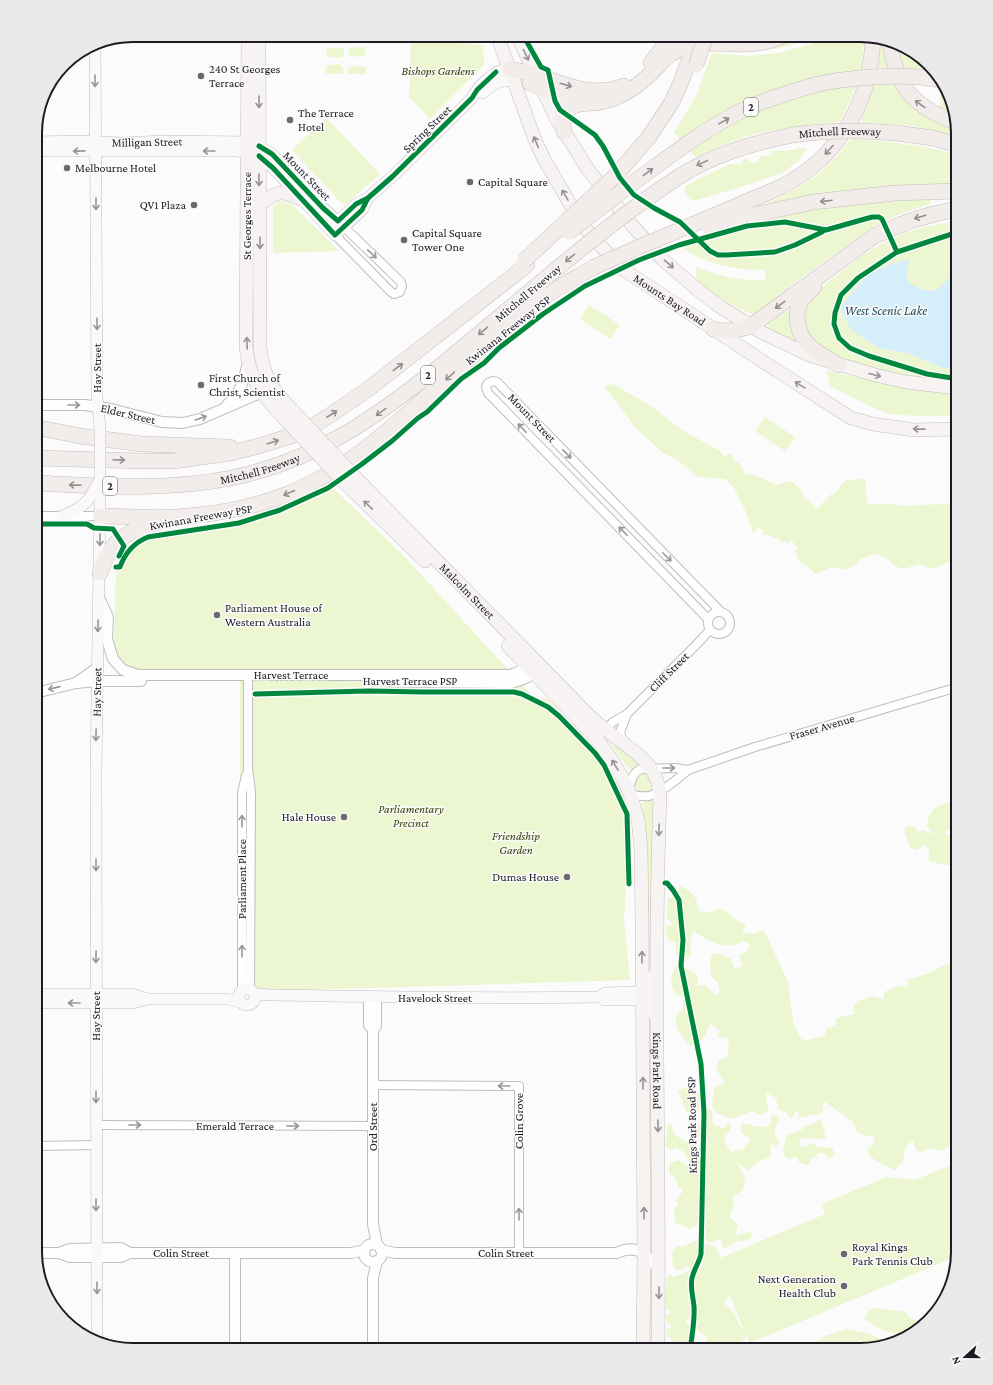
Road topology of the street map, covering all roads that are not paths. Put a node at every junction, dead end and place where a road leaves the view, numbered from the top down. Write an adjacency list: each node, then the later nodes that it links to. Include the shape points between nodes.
1 (248, 42): 23 (main road, St Georges Terrace)
2 (259, 42): 23 (main road, St Georges Terrace, one-way to 23)
3 (500, 42): 13 (main road, Mounts Bay Road)
4 (520, 42): 15 (main road, Mounts Bay Road, one-way to 15)
5 (668, 42): 15 (highway, one-way to 5, via 598,90 620,88 640,76)
6 (696, 42): 12 (highway)
7 (702, 42): 12 (highway, bridge)
8 (763, 42): 16 (highway, via 701,43 680,49 664,59 647,78 629,91 602,102)
9 (871, 43): 30 (highway, one-way to 30, via 868,75 859,105 831,149 793,180)
10 (891, 47): 17 (highway, one-way to 10, via 915,101 899,78)
11 (95, 50): 22 (main road, Hay Street, one-way to 22)
12 (692, 61): 19 (highway)
13 (512, 75): 15 (highway, via 528,82); 31 (main road, Spring Street, via 493,84 480,96 472,98 368,198 356,204); 37 (main road, Mounts Bay Road, one-way to 13, via 621,268 583,226 538,146)
14 (933, 79): 28 (highway, Mitchell Freeway / 2, one-way to 14, bridge, via 691,141 736,114 774,97 844,79 872,76)
15 (538, 81): 16 (highway, via 565,98); 18 (main road, Mounts Bay Road)
16 (588, 102): 18 (highway, via 566,111 562,118)
17 (950, 120)
18 (564, 132): 36 (main road, Mounts Bay Road, one-way to 36, via 609,197 662,259 719,306)
19 (651, 140): 28 (highway, bridge); 34 (highway, bridge)
20 (42, 142): 22 (main road, Milligan Street)
21 (951, 143): 35 (highway, Mitchell Freeway / 2, one-way to 35, bridge, via 896,133 853,130 793,135 730,152 695,166 634,207 592,240)
22 (95, 146): 23 (main road, Milligan Street, via 236,151); 24 (main road, Milligan Street, one-way to 24); 43 (main road, Hay Street, one-way to 43)
23 (253, 149): 26 (main road, Mount Street); 27 (main road, St Georges Terrace, one-way to 27); 31 (main road, Mount Street, via 272,154); 38 (main road, St Georges Terrace, one-way to 23, via 246,340)
24 (42, 150)
25 (951, 191): 30 (highway, one-way to 30, via 895,193)
26 (303, 200): 27 (main road, via 289,193 276,193); 32 (main road, Mount Street)
27 (260, 204): 41 (main road, St Georges Terrace, one-way to 41, via 260,348)
28 (599, 208): 34 (highway, Mitchell Freeway / 2, bridge)
29 (951, 210): 33 (highway, one-way to 33, via 918,217 891,228)
30 (736, 213): 35 (highway, bridge, via 646,244)
31 (341, 224): 32 (main road, Spring Street); 32 (street, Mount Street, one-way to 32, via 401,282 400,292 391,292)
32 (333, 232)
33 (856, 248): 36 (highway, one-way to 36); 39 (highway, via 806,295 798,310 799,330 807,343)
34 (526, 263): 47 (highway, Mitchell Freeway / 2, one-way to 34, via 290,436 329,416 395,369)
35 (546, 288): 49 (highway, Mitchell Freeway / 2, one-way to 49, via 513,306 403,396 372,418 339,439 288,462 231,478 184,484 109,486); 56 (highway, one-way to 56, via 520,316 388,430 324,476 260,503)
36 (751, 326): 37 (highway, via 731,332); 39 (main road, Mounts Bay Road, via 809,356)
37 (713, 329): 46 (main road, Mounts Bay Road, one-way to 37, via 914,430 851,418)
38 (248, 362): 41 (main road, St Georges Terrace, via 255,382); 44 (street, Elder Street, via 236,396)
39 (838, 365): 40 (main road, Mounts Bay Road, one-way to 40, via 898,380)
40 (951, 387)
41 (267, 390): 44 (street, Elder Street); 64 (main road, Malcolm Street, bridge, via 350,480)
42 (42, 405): 43 (street, Elder Street, one-way to 43)
43 (98, 407): 44 (street, Elder Street, one-way to 44, via 171,423 200,419); 52 (main road, Hay Street, bridge, via 100,480)
44 (219, 411)
45 (42, 428): 47 (highway, via 142,444)
46 (951, 429)
47 (255, 447): 48 (highway, Mitchell Freeway / 2, one-way to 47, via 159,462 217,456)
48 (42, 458)
49 (42, 483)
50 (596, 484): 51 (street); 51 (street, Mount Street, one-way to 50, via 487,392 488,383 497,382); 57 (street, Mount Street)
51 (586, 494): 58 (street, Mount Street, one-way to 51)
52 (95, 498): 54 (main road); 55 (main road, Hay Street)
53 (42, 516): 54 (street)
54 (62, 516): 55 (street)
55 (100, 516): 56 (highway); 59 (main road, Hay Street, one-way to 59)
56 (175, 517): 59 (highway, via 120,538 108,554)
57 (655, 544): 58 (street); 61 (street, Mount Street, one-way to 61)
58 (645, 554): 62 (street, Mount Street)
59 (100, 573): 60 (main road, Hay Street)
60 (99, 598): 65 (main road, Hay Street, one-way to 65); 66 (street, Harvest Terrace, via 108,618 111,654 115,663 126,672 138,675)
61 (721, 612): 62 (street, via 713,614); 63 (street, via 729,622 727,630 718,634)
62 (708, 619): 63 (street)
63 (710, 630): 71 (street, Cliff Street)
64 (534, 667): 66 (street, Harvest Terrace, via 522,680 511,683); 72 (main road, Malcolm Street)
65 (97, 668): 67 (main road, Hay Street); 68 (street, Harvest Terrace)
66 (248, 678): 67 (street, Harvest Terrace); 80 (street, Parliament Place, via 248,768 242,793)
67 (97, 681): 68 (street, Harvest Terrace); 83 (main road, Hay Street, one-way to 83)
68 (76, 683): 70 (street, Harvest Terrace, one-way to 70)
69 (951, 689): 75 (street, Fraser Avenue, via 755,747)
70 (42, 691)
71 (627, 714): 72 (street, Cliff Street, via 613,722); 73 (street, Cliff Street, via 620,732)
72 (601, 734): 73 (main road, Malcolm Street); 77 (main road, Malcolm Street, one-way to 72)
73 (623, 743): 74 (main road, Malcolm Street)
74 (651, 768): 75 (street, Fraser Avenue, one-way to 75); 76 (main road, Malcolm Street); 77 (street, Fraser Avenue, via 637,770 632,777)
75 (688, 770): 76 (street, Fraser Avenue)
76 (660, 791): 77 (street, Fraser Avenue, via 647,797); 78 (main road, Kings Park Road, one-way to 78)
77 (630, 792): 81 (main road, Kings Park Road, one-way to 77, via 640,838 638,819)
78 (658, 955): 81 (main road, via 650,989); 85 (main road, Kings Park Road)
79 (42, 995): 83 (main road)
80 (247, 995): 82 (main road, Havelock Street); 83 (main road, via 227,999 148,999 132,994)
81 (640, 996): 82 (main road, Havelock Street, via 605,993 599,997); 85 (main road, via 653,1010); 92 (main road, Kings Park Road, one-way to 81)
82 (372, 997): 86 (street, Ord Street, via 376,1026 373,1030)
83 (96, 999): 84 (main road, one-way to 84); 87 (main road, Hay Street, one-way to 87)
84 (42, 1003)
85 (657, 1031): 91 (main road, Kings Park Road, one-way to 91)
86 (373, 1085): 88 (street, Ord Street); 96 (street, Colin Grove, one-way to 86, via 519,1086)
87 (96, 1125): 88 (street, Emerald Terrace, one-way to 88); 89 (main road, Hay Street)
88 (373, 1126): 97 (street, Ord Street)
89 (96, 1145): 90 (street); 94 (main road, Hay Street, one-way to 94)
90 (42, 1146)
91 (659, 1235): 92 (street); 98 (main road, Kings Park Road)
92 (644, 1252): 96 (street, Colin Street, via 637,1256 622,1256 617,1253); 98 (street); 102 (main road, Kings Park Road)
93 (42, 1253): 94 (street, Colin Street, via 59,1253 70,1249)
94 (97, 1253): 95 (street, Colin Street, via 121,1248 130,1253); 99 (main road, Hay Street, one-way to 99)
95 (235, 1253): 97 (street, Colin Street); 100 (street)
96 (519, 1253): 97 (street, Colin Street)
97 (373, 1254): 101 (street, Ord Street)
98 (659, 1273): 103 (main road, Kings Park Road, one-way to 103)
99 (97, 1335)
100 (235, 1343)
101 (373, 1343)
102 (643, 1343)
103 (658, 1343)

